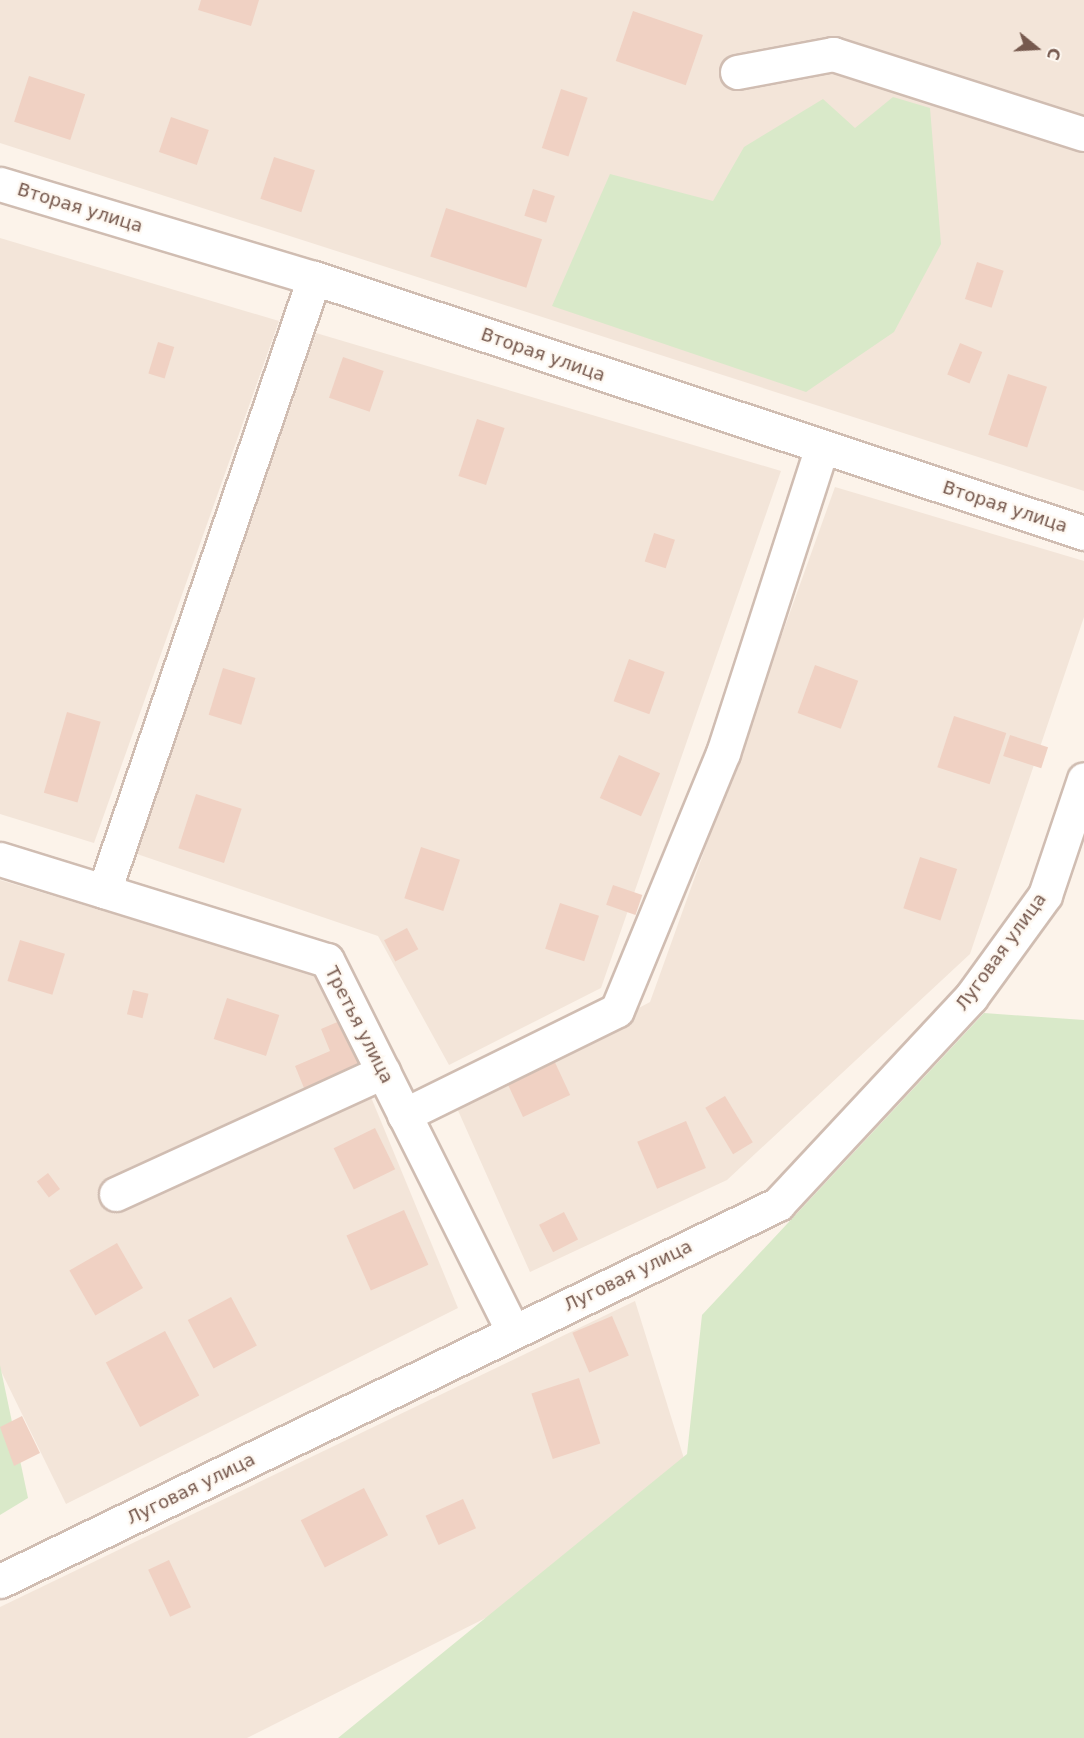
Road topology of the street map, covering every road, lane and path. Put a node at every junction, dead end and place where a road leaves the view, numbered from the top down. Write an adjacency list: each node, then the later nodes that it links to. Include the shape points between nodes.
1 (737, 72): 2 (street, via 833,54)
2 (1084, 134)
3 (0, 184): 4 (street, Вторая улица)
4 (314, 278): 5 (street, Вторая улица); 9 (street)
5 (821, 449): 6 (street, Вторая улица); 11 (street, via 723,753 617,1010)
6 (1084, 533)
7 (1084, 779): 13 (street, Луговая улица, via 1045,895 971,997 778,1204)
8 (0, 859): 9 (street, Третья улица)
9 (104, 891): 10 (street, Третья улица, via 327,960)
10 (383, 1072): 11 (street, Третья улица); 12 (street)
11 (404, 1115): 13 (street, Третья улица)
12 (116, 1194)
13 (513, 1332): 14 (street, Луговая улица)
14 (0, 1581)

